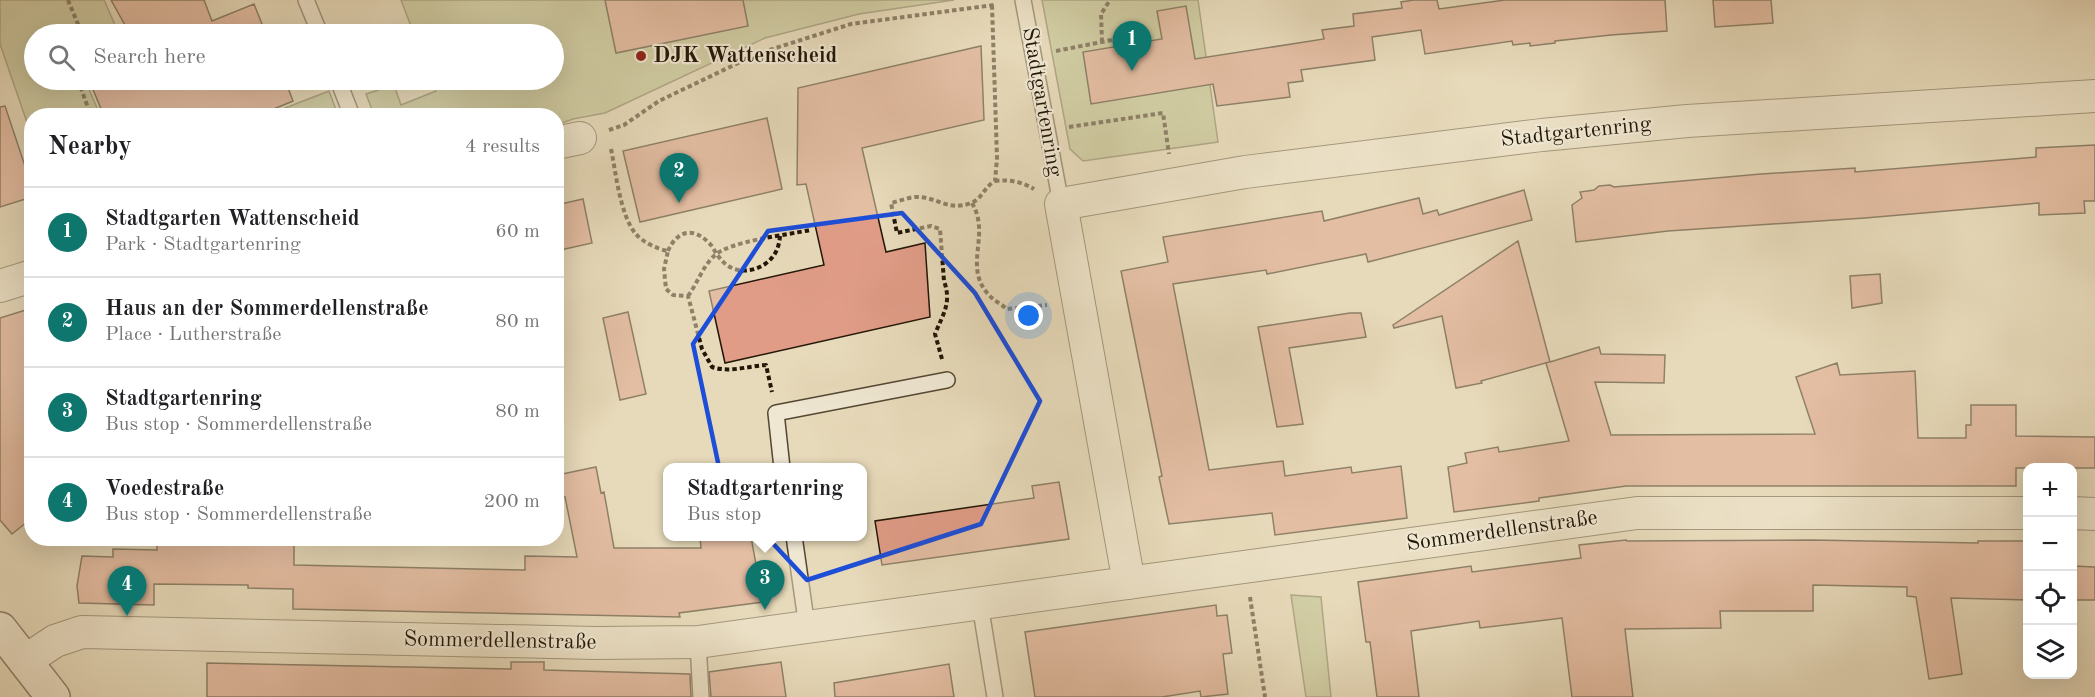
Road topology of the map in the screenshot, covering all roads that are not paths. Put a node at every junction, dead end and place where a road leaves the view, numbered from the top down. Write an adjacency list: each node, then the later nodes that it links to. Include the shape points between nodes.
1 (306, 0): 3 (lane)
2 (1024, 0): 7 (lane, Stadtgartenring)
3 (316, 24)
4 (342, 90): 6 (lane)
5 (2095, 96): 7 (street, Stadtgartenring, via 1665,123 1245,172)
6 (349, 108)
7 (1061, 204): 16 (street, Stadtgartenring)
8 (24, 278): 9 (street)
9 (0, 286)
10 (947, 380): 11 (lane, via 776,413)
11 (781, 463)
12 (2023, 513): 16 (street, Sommerdellenstraße, via 1637,513)
13 (2077, 513): 14 (street)
14 (2095, 514)
15 (795, 541): 18 (lane)
16 (1129, 583): 17 (street, Sommerdellenstraße)
17 (980, 604): 18 (street, Sommerdellenstraße); 24 (lane)
18 (807, 627): 20 (street, Sommerdellenstraße)
19 (0, 629): 21 (street)
20 (698, 642): 21 (street, Sommerdellenstraße, via 82,632 55,641); 23 (lane)
21 (25, 661): 22 (street)
22 (53, 697)
23 (701, 697)
24 (996, 697)

